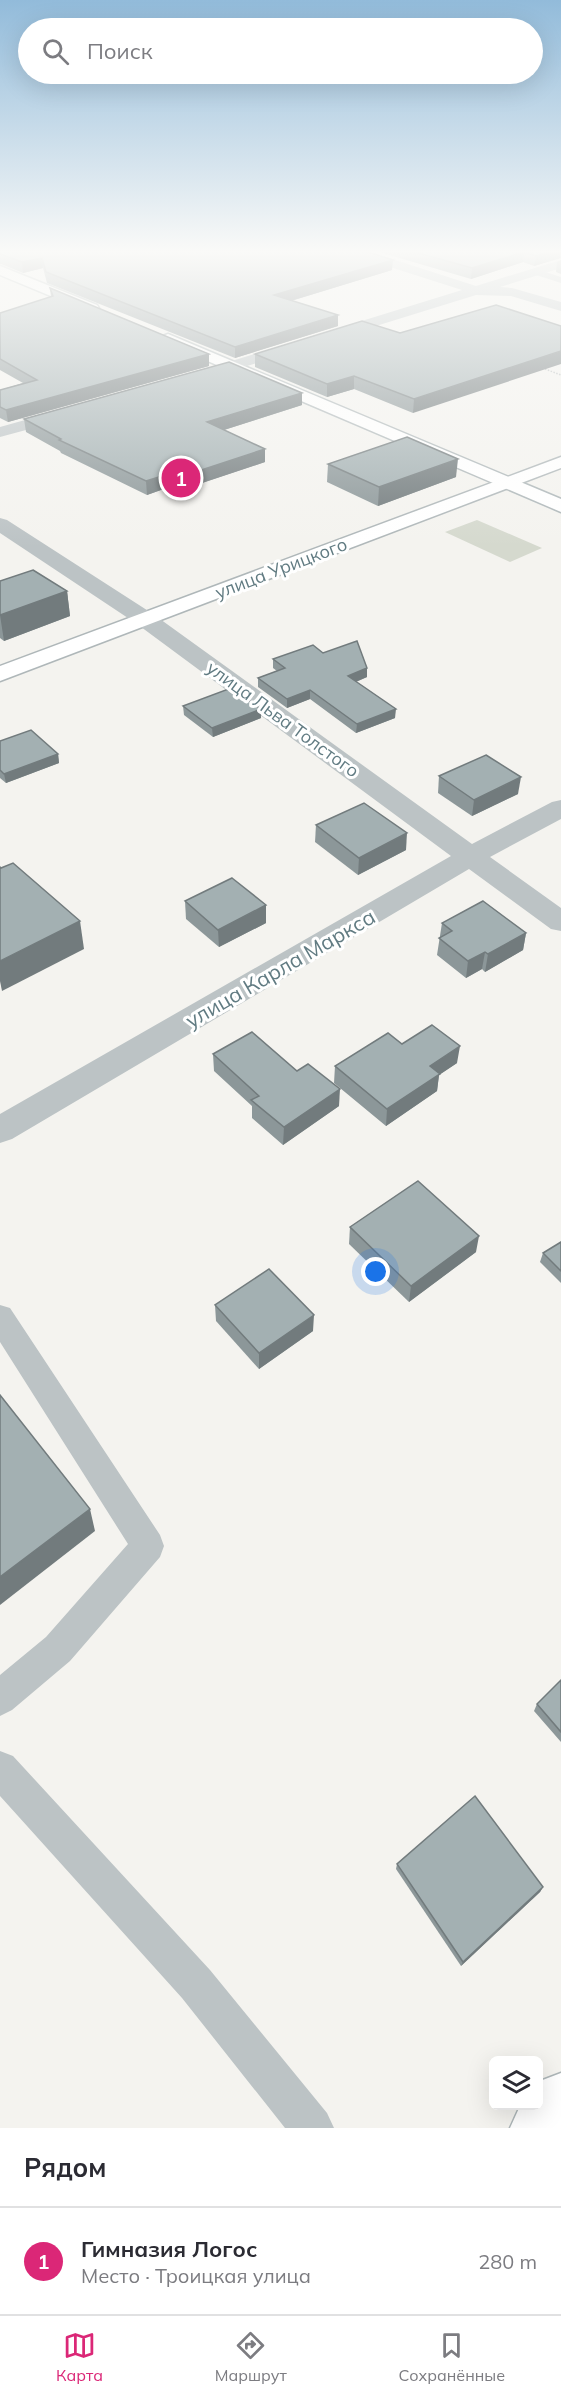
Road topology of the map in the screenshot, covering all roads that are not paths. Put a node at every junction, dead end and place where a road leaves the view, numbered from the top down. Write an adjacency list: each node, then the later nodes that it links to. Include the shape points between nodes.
1 (190, 348): 3 (street)
2 (292, 348): 3 (street)
3 (234, 366): 4 (street); 8 (street)
4 (179, 382)
5 (78, 410): 6 (street)
6 (0, 432)
7 (561, 462): 8 (street, улица Урицкого)
8 (506, 483): 9 (street); 11 (street, улица Урицкого)
9 (561, 506)
10 (0, 524): 11 (street, улица Льва Толстого)
11 (145, 619): 12 (street, улица Урицкого); 14 (street, улица Льва Толстого)
12 (0, 674)
13 (561, 808): 14 (street, улица Карла Маркса)
14 (471, 856): 15 (street, улица Льва Толстого); 16 (street, улица Карла Маркса)
15 (561, 922)
16 (0, 1130)
17 (0, 1317): 18 (lane, via 148,1546 58,1649)
18 (0, 1698)
19 (0, 1770): 21 (lane, via 196,1984)
20 (561, 2102): 22 (street)
21 (312, 2128)
22 (540, 2128)

